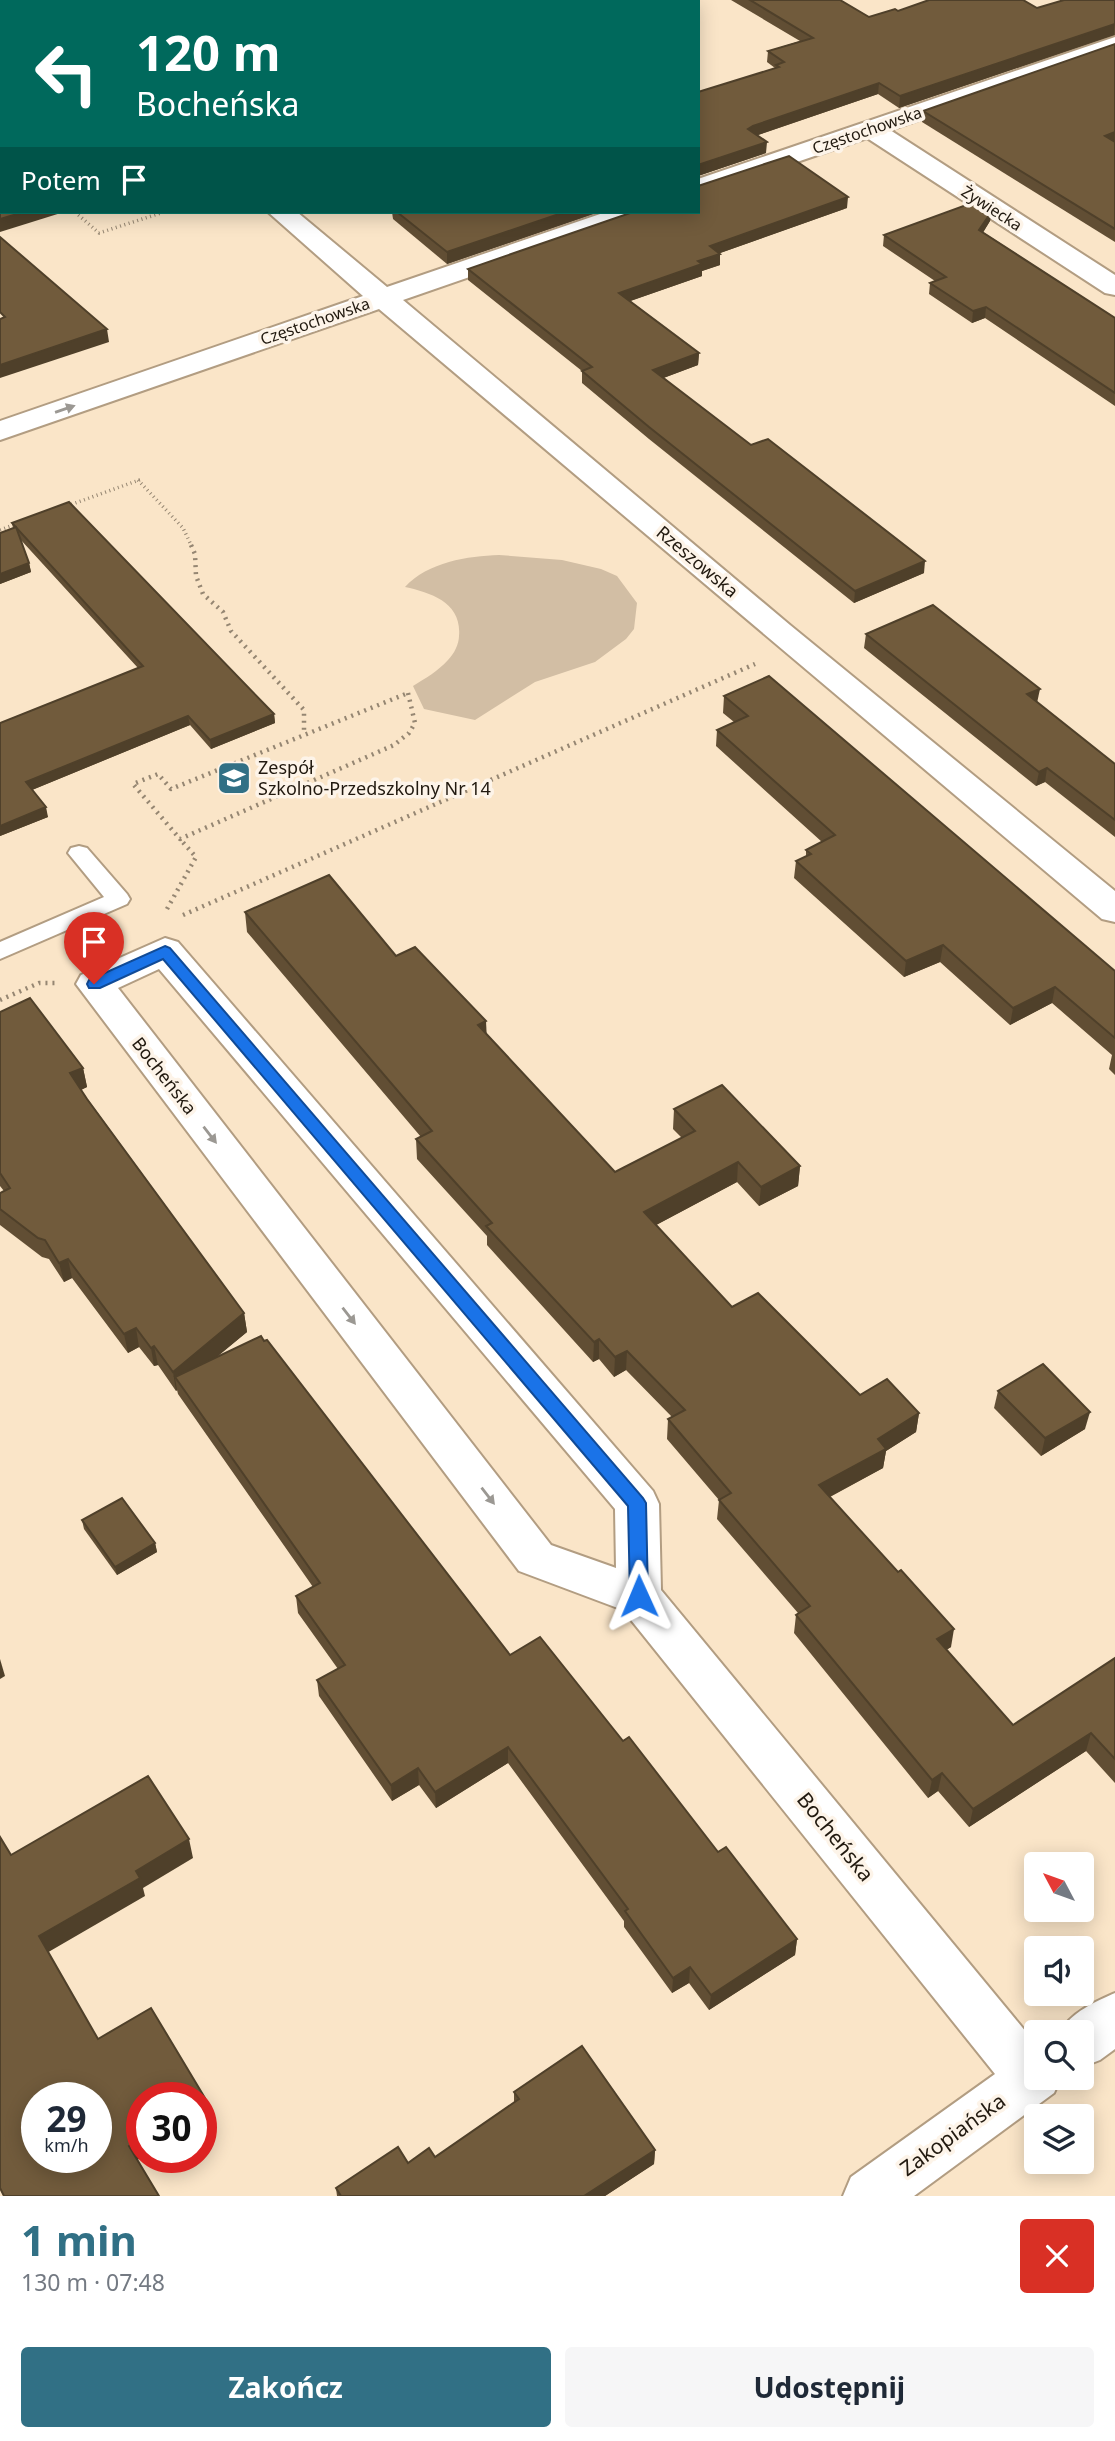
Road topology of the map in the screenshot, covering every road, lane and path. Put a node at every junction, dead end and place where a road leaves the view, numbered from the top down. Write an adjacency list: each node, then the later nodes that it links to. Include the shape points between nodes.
1 (1115, 44): 2 (street, Częstochowska)
2 (870, 130): 3 (street, Częstochowska); 8 (street, Żywiecka)
3 (700, 187)
4 (77, 214): 5 (path, via 99,233)
5 (158, 214)
6 (283, 214): 9 (street, Rzeszowska)
7 (625, 214): 9 (street, Częstochowska)
8 (1115, 286)
9 (383, 297): 10 (street, Częstochowska, one-way to 9); 19 (street, Rzeszowska)
10 (0, 431)
11 (62, 508): 15 (path, via 140,480 183,528 195,554 196,576 204,594 223,612 231,631 304,710)
12 (25, 521): 13 (path)
13 (0, 530)
14 (765, 659): 21 (path, via 176,918)
15 (303, 735): 16 (path, via 171,789 158,774 133,784); 16 (path, via 408,693 417,718 406,738 394,746)
16 (180, 839): 18 (path, via 196,857)
17 (79, 853): 20 (lane, via 120,899)
18 (167, 909)
19 (1115, 910)
20 (0, 951)
21 (165, 951): 22 (street); 24 (street, via 637,1503)
22 (94, 984): 23 (path, via 39,983); 24 (street, Bocheńska, one-way to 24, via 535,1558)
23 (0, 1000)
24 (639, 1596): 27 (street, Bocheńska)
25 (1115, 2018): 26 (street)
26 (1094, 2033)
27 (1024, 2065)
28 (1024, 2083): 29 (street, Zakopiańska)
29 (870, 2196)

